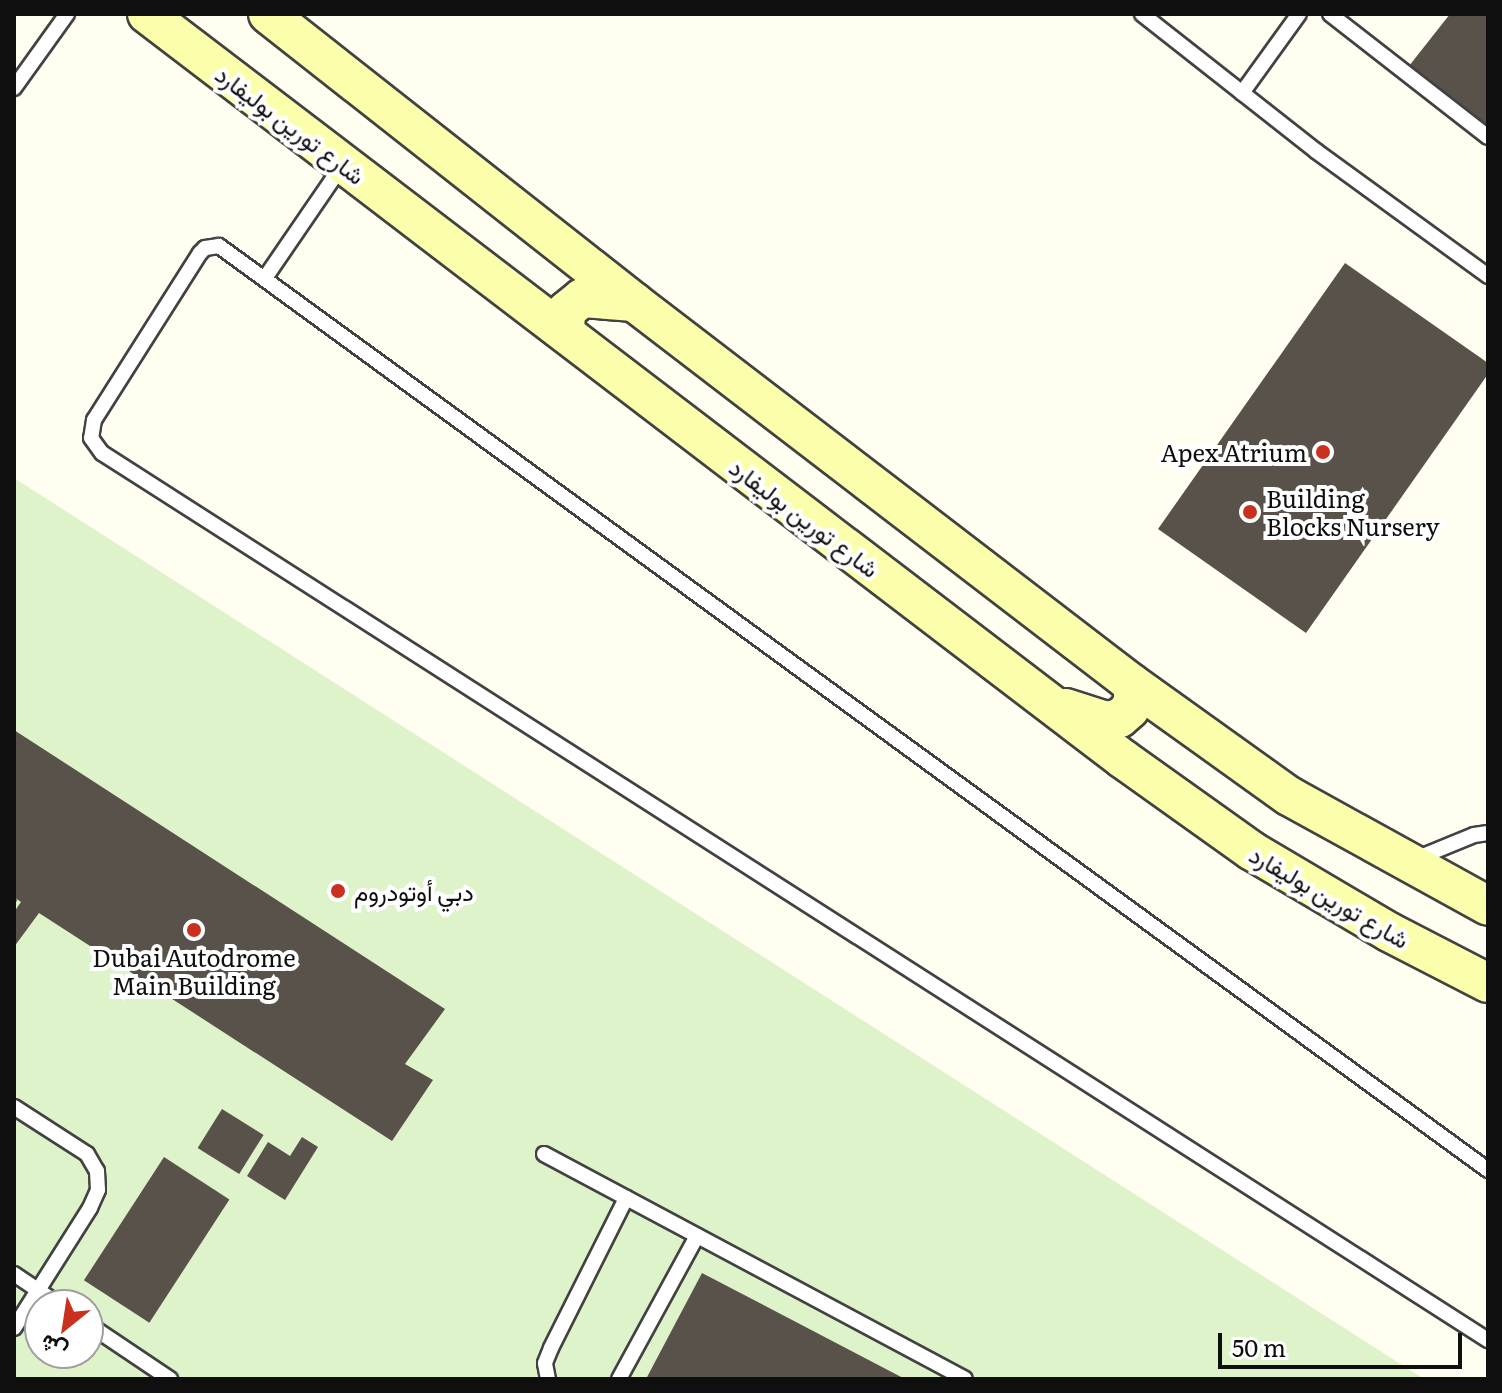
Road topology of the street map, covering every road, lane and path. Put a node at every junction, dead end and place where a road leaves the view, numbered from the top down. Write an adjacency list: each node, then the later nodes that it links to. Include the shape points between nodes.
1 (67, 14): 7 (lane)
2 (147, 14): 10 (main road, شارع تورين بوليفارد)
3 (268, 14): 13 (main road)
4 (1142, 14): 8 (lane)
5 (1299, 14): 8 (lane)
6 (1340, 17): 9 (lane)
7 (14, 88)
8 (1242, 93): 11 (lane)
9 (1488, 137)
10 (343, 164): 12 (lane); 14 (main road, شارع تورين بوليفارد)
11 (1488, 276)
12 (265, 278): 23 (lane); 30 (lane, via 219,246 205,248 94,420 95,446)
13 (634, 302): 14 (main road, via 582,298 566,311); 15 (main road)
14 (565, 331): 16 (main road, شارع تورين بوليفارد)
15 (1131, 683): 16 (main road, via 1134,697 1120,718 1093,718); 18 (main road, via 1289,796)
16 (1049, 701): 20 (main road, شارع تورين بوليفارد, via 1252,851)
17 (1488, 833): 18 (lane)
18 (1406, 863): 19 (main road)
19 (1488, 906)
20 (1488, 983)
21 (14, 1107): 28 (lane, via 87,1154 97,1171 98,1190 90,1208)
22 (544, 1154): 24 (lane)
23 (1488, 1170)
24 (626, 1198): 25 (lane); 32 (lane, via 551,1348 545,1363)
25 (697, 1236): 33 (lane); 34 (lane)
26 (14, 1274): 27 (lane)
27 (35, 1289)
28 (39, 1289)
29 (104, 1335): 31 (lane)
30 (1488, 1340)
31 (170, 1379)
32 (548, 1379)
33 (619, 1379)
34 (965, 1379)

